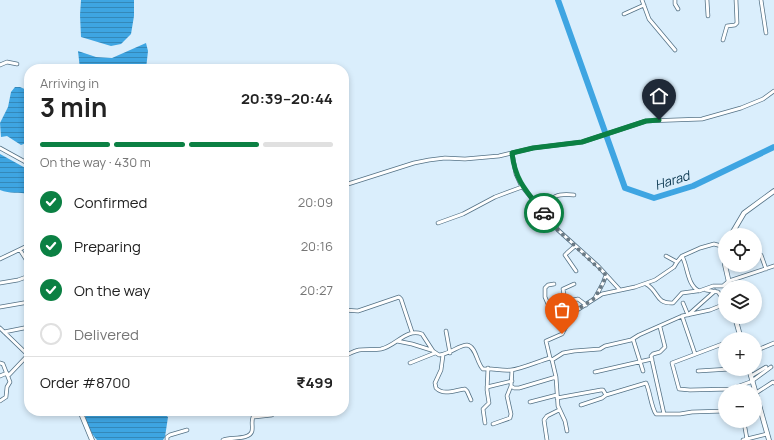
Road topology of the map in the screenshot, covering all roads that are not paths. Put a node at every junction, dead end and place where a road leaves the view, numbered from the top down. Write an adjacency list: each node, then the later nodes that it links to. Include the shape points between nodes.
1 (642, 0): 6 (street)
2 (675, 0): 7 (street)
3 (707, 0): 9 (street)
4 (736, 0): 11 (street, via 737,23 727,26)
5 (761, 0): 10 (street)
6 (644, 5): 8 (street); 12 (street, via 649,19)
7 (678, 9)
8 (624, 14)
9 (708, 16)
10 (766, 33)
11 (724, 40)
12 (675, 50)
13 (17, 64): 14 (street, via 7,62)
14 (0, 66)
15 (774, 91): 17 (street, via 763,99 741,108 702,119 646,121 582,142)
16 (0, 148): 18 (street)
17 (512, 153): 19 (street, via 479,158 429,160); 20 (street, via 516,174)
18 (24, 161)
19 (349, 184)
20 (522, 186): 23 (street); 24 (street)
21 (774, 191): 25 (street, via 744,213)
22 (574, 195): 23 (street, via 554,196)
23 (541, 210): 27 (street)
24 (438, 223)
25 (735, 228)
26 (718, 245): 32 (street, via 700,248)
27 (576, 246): 38 (street, via 566,255); 39 (street)
28 (24, 248): 29 (street)
29 (20, 250): 30 (street); 34 (street)
30 (24, 256)
31 (666, 256): 35 (street)
32 (682, 256): 35 (street); 49 (street, via 691,283)
33 (762, 258): 37 (street)
34 (0, 259)
35 (676, 262): 45 (street, via 674,267 662,276)
36 (774, 266): 37 (street)
37 (766, 268): 41 (street)
38 (576, 271)
39 (606, 275): 48 (street); 52 (street)
40 (24, 278): 42 (street)
41 (731, 280)
42 (0, 283)
43 (554, 284): 53 (street, via 545,288 547,302 552,304)
44 (574, 284): 53 (street, via 563,289)
45 (646, 284): 48 (street); 49 (street, via 658,299 667,303 673,302 682,293)
46 (718, 286): 49 (street)
47 (718, 288): 50 (street)
48 (620, 290): 52 (street)
49 (701, 291): 50 (street)
50 (716, 291): 51 (street); 60 (street)
51 (718, 294)
52 (595, 298): 56 (street)
53 (565, 301): 56 (street, via 578,299)
54 (682, 302): 60 (street)
55 (24, 303): 58 (street)
56 (586, 305): 79 (street, via 574,312 562,334 546,341)
57 (718, 306): 60 (street)
58 (0, 307)
59 (349, 310): 67 (street, via 358,311 399,297)
60 (688, 315): 61 (street)
61 (682, 316): 62 (street); 78 (street)
62 (660, 327): 68 (street); 80 (street, via 665,347 652,355)
63 (0, 328): 66 (street)
64 (24, 328): 66 (street)
65 (446, 331): 75 (street)
66 (4, 332): 73 (street)
67 (412, 332): 69 (street); 74 (street, via 422,334)
68 (633, 339): 79 (street, via 600,349 563,353); 82 (street)
69 (397, 341): 74 (street); 76 (street, via 382,348 358,350)
70 (774, 343): 72 (street)
71 (718, 345): 78 (street)
72 (762, 348)
73 (24, 351)
74 (434, 352): 77 (street); 84 (street)
75 (450, 353): 77 (street); 87 (street, via 469,346 482,368)
76 (349, 354)
77 (443, 354): 107 (street, via 436,388 441,392 465,389)
78 (695, 354): 99 (street, via 672,363 679,389 731,389)
79 (551, 359): 89 (street); 97 (street)
80 (652, 359): 82 (street); 113 (street)
81 (24, 360): 94 (street)
82 (641, 362): 91 (street); 93 (street)
83 (0, 363): 94 (street, via 3,364)
84 (410, 363)
85 (766, 367): 88 (street)
86 (771, 367): 99 (street)
87 (488, 368): 89 (street); 103 (street)
88 (762, 368)
89 (512, 370): 98 (street)
90 (718, 370): 92 (street)
91 (643, 371)
92 (698, 371)
93 (595, 372)
94 (7, 375): 95 (street); 108 (street, via 10,382 6,397)
95 (0, 376)
96 (752, 376): 99 (street)
97 (556, 378): 102 (street, via 519,388); 106 (street)
98 (512, 381): 102 (street); 103 (street)
99 (753, 381): 101 (street)
100 (774, 383): 104 (street)
101 (754, 384)
102 (511, 386): 118 (street, via 507,396 510,418)
103 (488, 387): 117 (street, via 489,403 483,409)
104 (762, 388)
105 (606, 395): 106 (street, via 601,390); 110 (street); 113 (street, via 646,383 655,412)
106 (557, 396): 109 (street); 111 (street)
107 (471, 400)
108 (0, 401)
109 (530, 402)
110 (581, 405)
111 (560, 410): 121 (street); 127 (street, via 544,420)
112 (718, 411): 113 (street)
113 (664, 414)
114 (82, 416): 124 (street)
115 (265, 416): 126 (street, via 252,418 251,435)
116 (762, 420): 122 (street)
117 (485, 423)
118 (493, 424)
119 (745, 428): 123 (street)
120 (187, 430): 125 (street, via 170,435)
121 (567, 431)
122 (767, 434): 123 (street); 128 (street)
123 (745, 439)
124 (92, 440)
125 (167, 440)
126 (223, 440)
127 (546, 440)
128 (769, 440)

